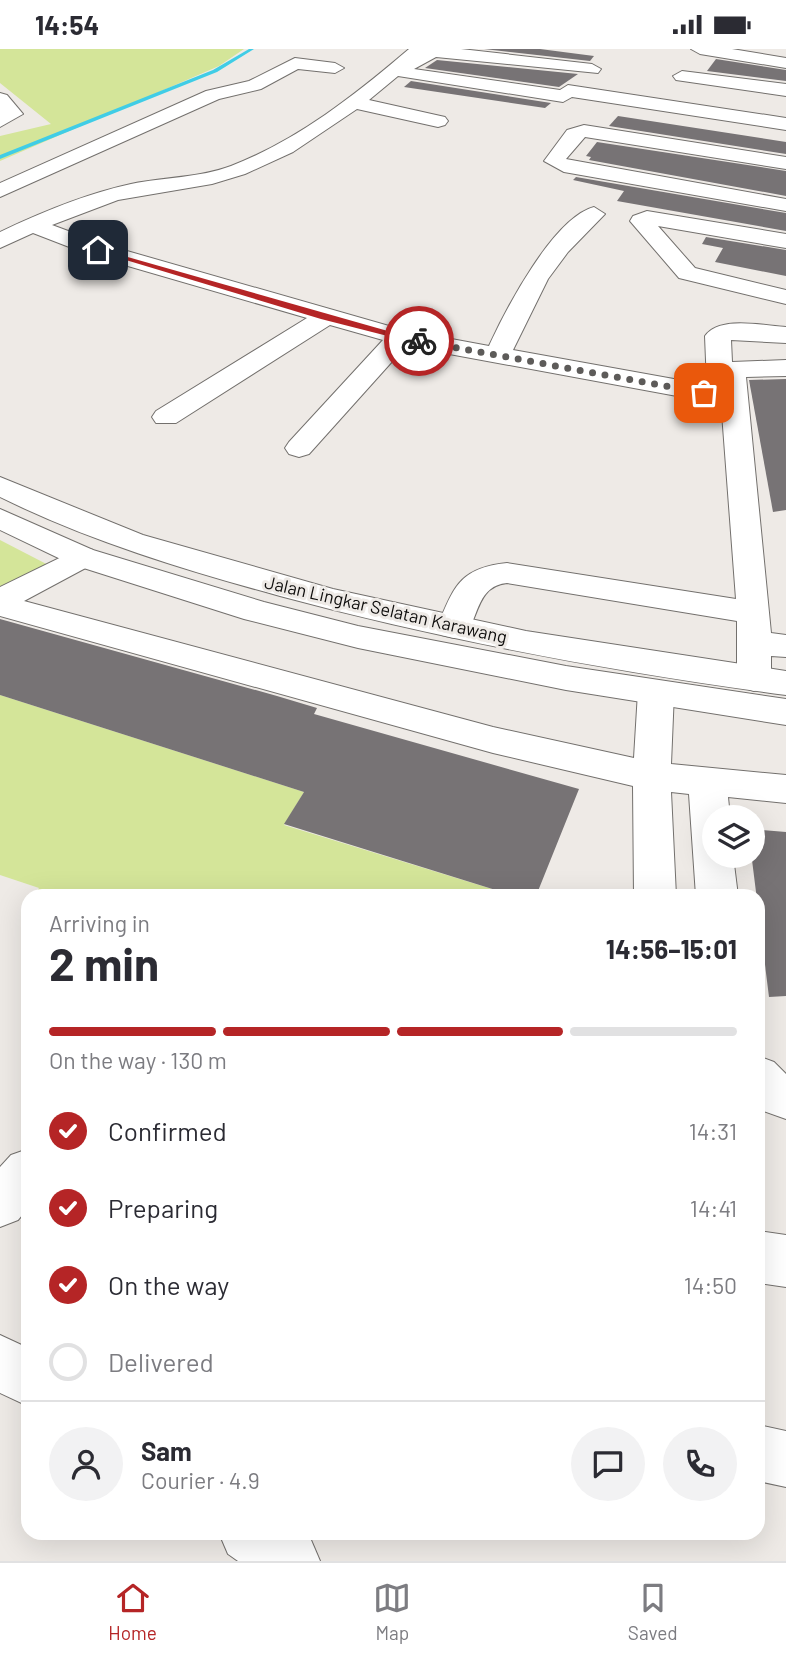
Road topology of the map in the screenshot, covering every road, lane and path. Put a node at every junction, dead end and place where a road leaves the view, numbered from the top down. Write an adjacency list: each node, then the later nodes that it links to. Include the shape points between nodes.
1 (419, 49): 11 (street)
2 (700, 49): 3 (street); 4 (street)
3 (786, 63)
4 (682, 76): 8 (street); 12 (street)
5 (316, 83): 6 (street, via 335,68 295,63)
6 (255, 85): 7 (street); 18 (street, via 213,96)
7 (281, 90)
8 (786, 90)
9 (566, 93): 9 (street, via 597,64 433,51 400,70); 12 (street); 13 (street)
10 (0, 99): 14 (street, via 13,114)
11 (351, 102): 15 (street); 23 (street, via 272,156 235,171 75,205)
12 (654, 104): 16 (street)
13 (548, 109)
14 (0, 121)
15 (438, 121)
16 (786, 124)
17 (786, 163): 20 (street, via 584,131 574,134 554,161)
18 (45, 172): 19 (street); 22 (street, via 75,183)
19 (0, 191)
20 (786, 205)
21 (594, 214): 30 (street, via 559,244 536,277)
22 (0, 224)
23 (32, 225): 24 (street); 27 (street, via 98,250)
24 (0, 241)
25 (786, 241): 26 (street, via 642,219 687,273 707,287 769,300)
26 (783, 291)
27 (324, 318): 29 (street); 32 (street)
28 (786, 335): 30 (street, via 727,332 718,337 721,390 717,393)
29 (400, 337): 30 (street); 33 (street)
30 (497, 357)
31 (786, 368): 39 (street, via 732,370)
32 (166, 417)
33 (299, 448)
34 (0, 486): 38 (street, Jalan Lingkar Selatan Karawang, via 109,536 170,555 326,599)
35 (0, 518): 36 (street, Jalan Lingkar Selatan Karawang)
36 (82, 557): 37 (street); 41 (street, Jalan Lingkar Selatan Karawang, via 358,637)
37 (0, 603): 43 (street, via 494,740)
38 (454, 627): 39 (street, via 473,582 487,574 507,573); 40 (street, Jalan Lingkar Selatan Karawang)
39 (764, 634): 40 (street)
40 (770, 681)
41 (656, 692): 42 (street, Jalan Lingkar Selatan Karawang); 43 (street)
42 (786, 712)
43 (652, 776): 44 (street); 46 (street)
44 (708, 781): 45 (street); 47 (street)
45 (786, 789)
46 (655, 889)
47 (716, 889)
48 (765, 1084): 49 (street, via 776,1096)
49 (786, 1098)
50 (21, 1180): 51 (street)
51 (0, 1203)
52 (765, 1258): 53 (street)
53 (786, 1261)
54 (0, 1362): 55 (street)
55 (21, 1375)
56 (765, 1454): 57 (street)
57 (786, 1459)
58 (259, 1540): 59 (street)
59 (290, 1561)

